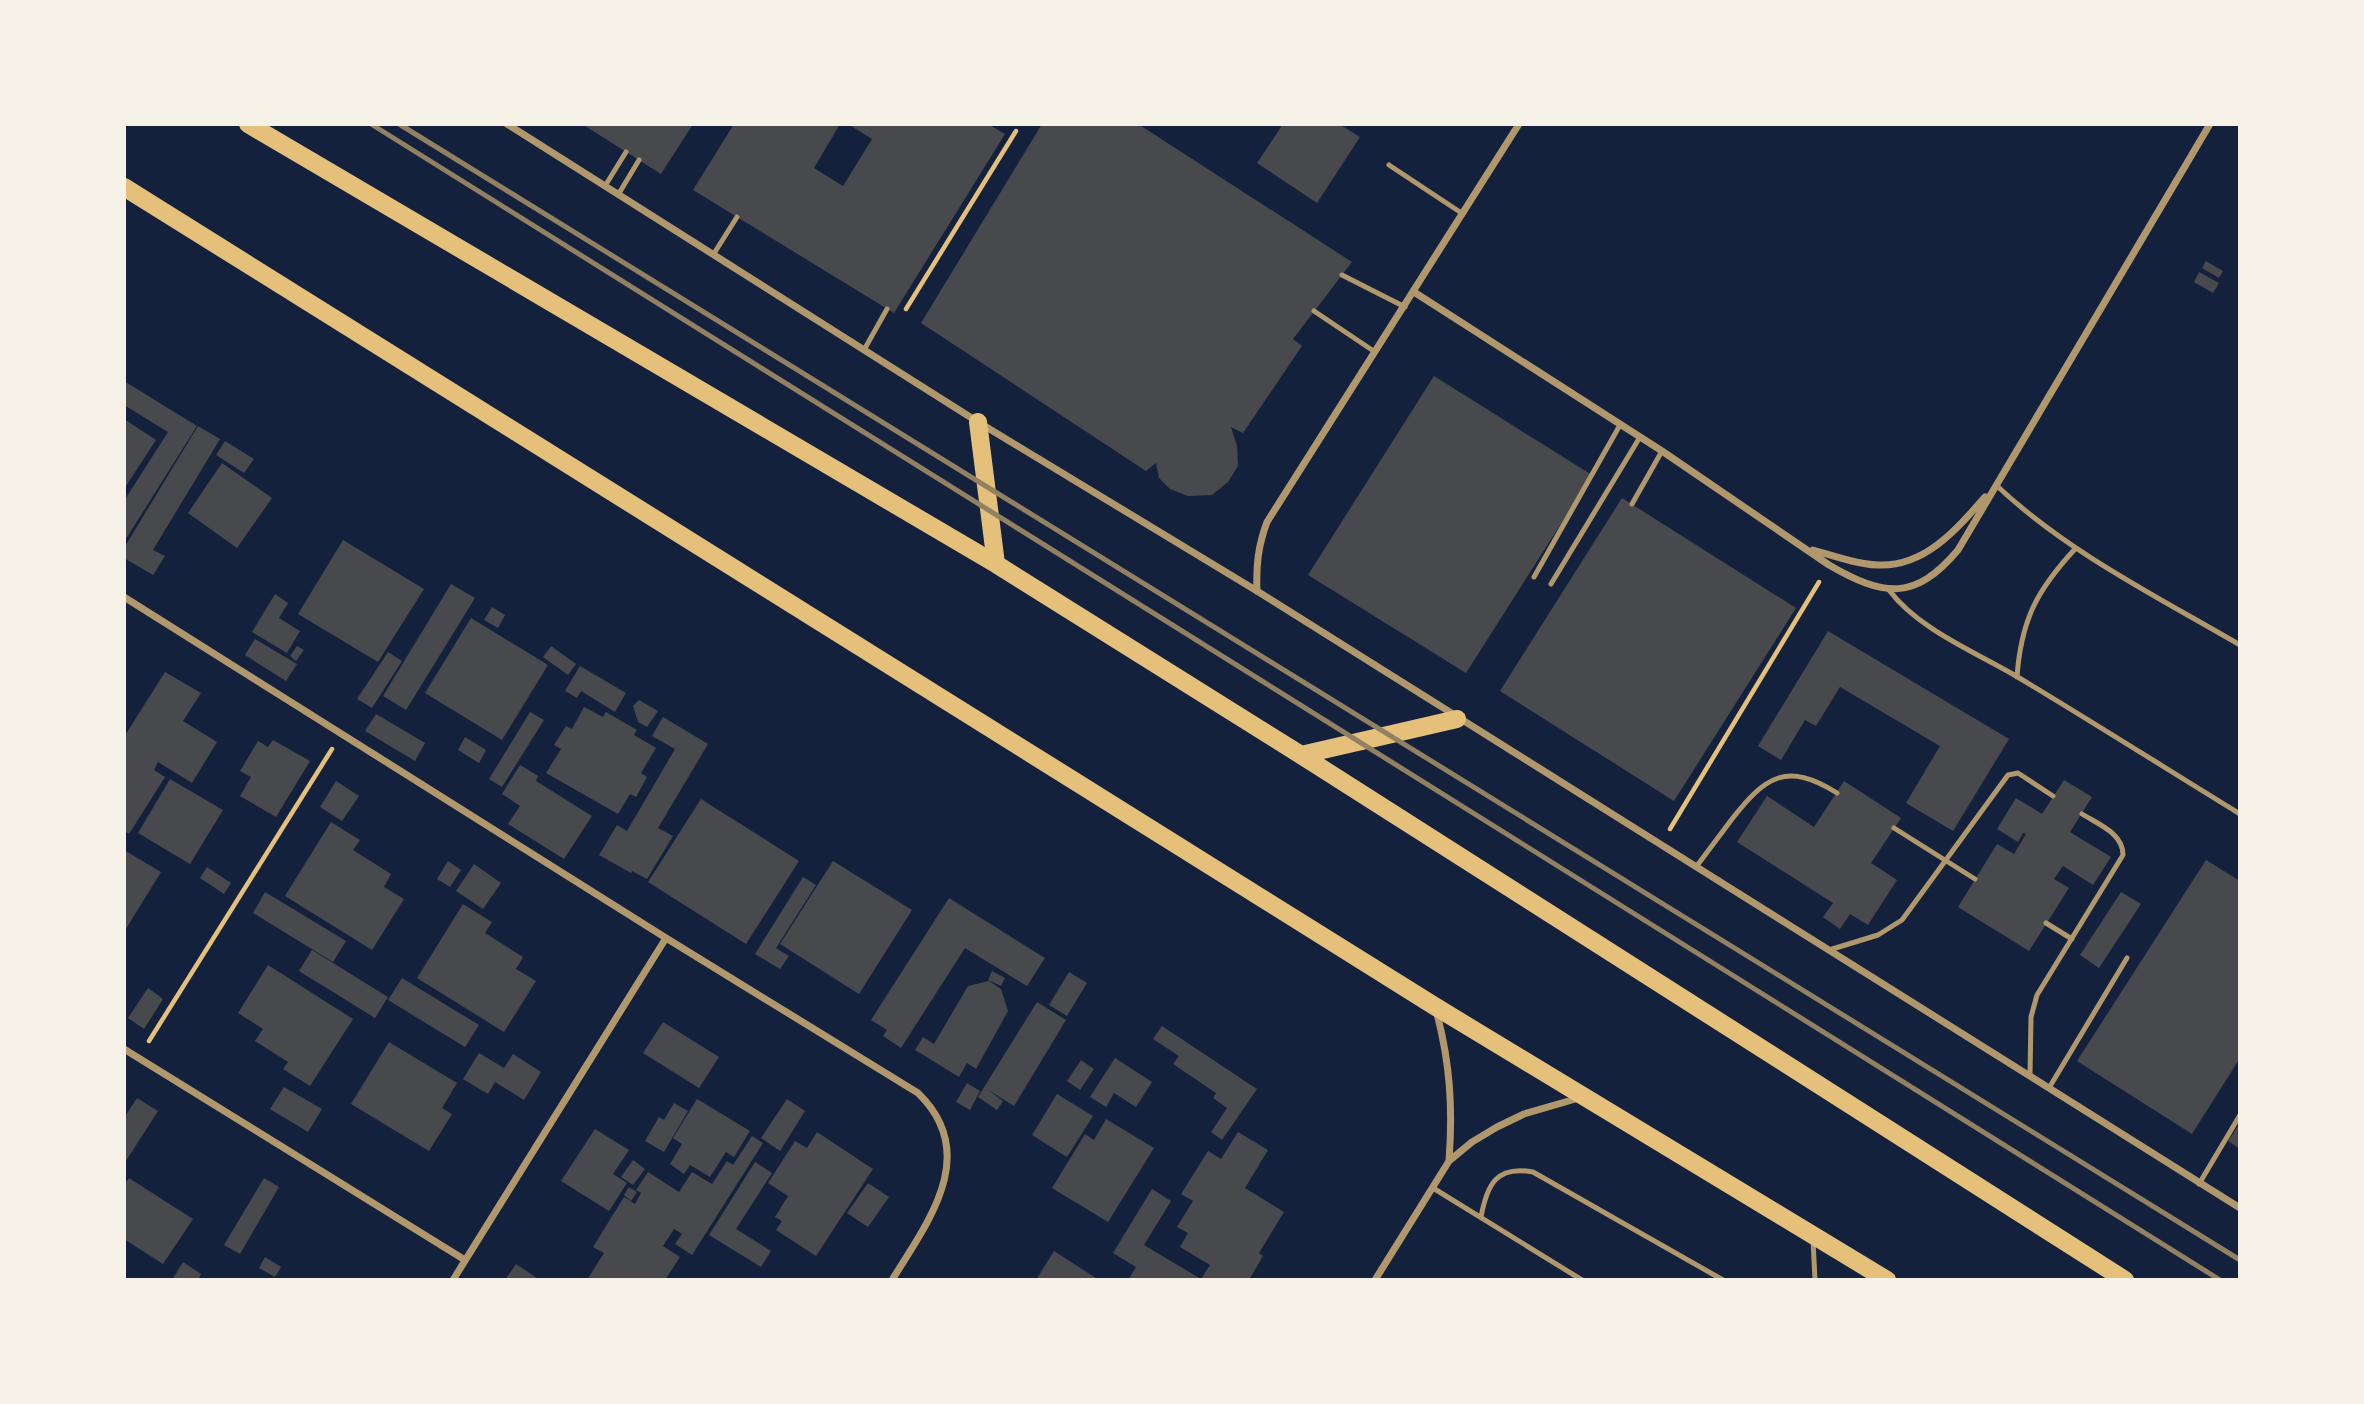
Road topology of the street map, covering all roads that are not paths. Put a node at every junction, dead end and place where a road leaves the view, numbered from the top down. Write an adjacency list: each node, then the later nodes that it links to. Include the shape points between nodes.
1 (248, 124): 29 (main road)
2 (507, 124): 8 (street)
3 (1519, 124): 11 (street)
4 (2210, 124): 25 (street)
5 (626, 152): 8 (lane)
6 (639, 160): 10 (lane)
7 (1389, 165): 11 (lane)
8 (605, 186): 10 (street)
9 (124, 187): 52 (main road)
10 (618, 195): 13 (street)
11 (1463, 214): 15 (street)
12 (737, 217): 13 (lane)
13 (713, 255): 19 (street)
14 (1342, 275): 16 (lane)
15 (1414, 292): 16 (street); 22 (street)
16 (1405, 307): 20 (street)
17 (887, 309): 19 (lane)
18 (1314, 311): 20 (lane)
19 (864, 350): 21 (street)
20 (1375, 352): 33 (street, via 1267,523 1259,544)
21 (978, 422): 29 (main road); 33 (street)
22 (1620, 425): 23 (street); 30 (lane)
23 (1640, 438): 24 (street); 31 (lane)
24 (1662, 451): 26 (lane); 27 (street)
25 (1996, 485): 27 (street, via 1942,542 1900,563 1869,564); 28 (lane); 32 (street, via 1948,562 1931,578)
26 (1632, 504)
27 (1806, 548): 32 (street, via 1855,580)
28 (2075, 549): 35 (lane); 36 (lane, via 2034,604 2024,628)
29 (996, 564): 38 (main road)
30 (1534, 577)
31 (1551, 584)
32 (1889, 590): 36 (lane, via 1923,622)
33 (1257, 591): 37 (street)
34 (124, 597): 48 (street)
35 (2240, 645)
36 (2017, 677): 42 (lane)
37 (1457, 719): 38 (main road); 45 (street)
38 (1301, 755): 72 (main road)
39 (1837, 793): 45 (lane, via 1803,777 1771,780 1746,801)
40 (2053, 796): 44 (lane, via 2018,773 2008,775)
41 (2081, 814): 49 (lane, via 2120,839 2123,855)
42 (2240, 814)
43 (1894, 828): 44 (lane)
44 (1947, 862): 46 (lane); 50 (lane, via 1902,920 1878,934)
45 (1696, 867): 50 (street)
46 (1975, 879)
47 (2046, 923): 49 (lane)
48 (666, 938): 64 (street); 66 (street, via 904,1083 929,1104 942,1124 947,1153 945,1185)
49 (2072, 939): 54 (lane, via 2033,1006)
50 (1828, 950): 54 (street)
51 (2127, 958): 55 (lane)
52 (1436, 1007): 56 (main road); 58 (street, via 1451,1083)
53 (124, 1049): 64 (street)
54 (2029, 1075): 55 (street)
55 (2049, 1087): 59 (street)
56 (1582, 1097): 58 (street, via 1506,1122); 63 (main road)
57 (2240, 1115): 59 (lane)
58 (1449, 1161): 60 (street)
59 (2199, 1184): 61 (street)
60 (1433, 1188): 62 (lane); 67 (street)
61 (2240, 1208)
62 (1481, 1217): 68 (lane); 69 (lane, via 1493,1181 1512,1171 1533,1172)
63 (1812, 1233): 70 (lane); 71 (main road)
64 (465, 1260): 65 (street)
65 (455, 1279)
66 (892, 1280)
67 (1375, 1280)
68 (1582, 1280)
69 (1723, 1280)
70 (1815, 1280)
71 (1887, 1280)
72 (2125, 1280)

